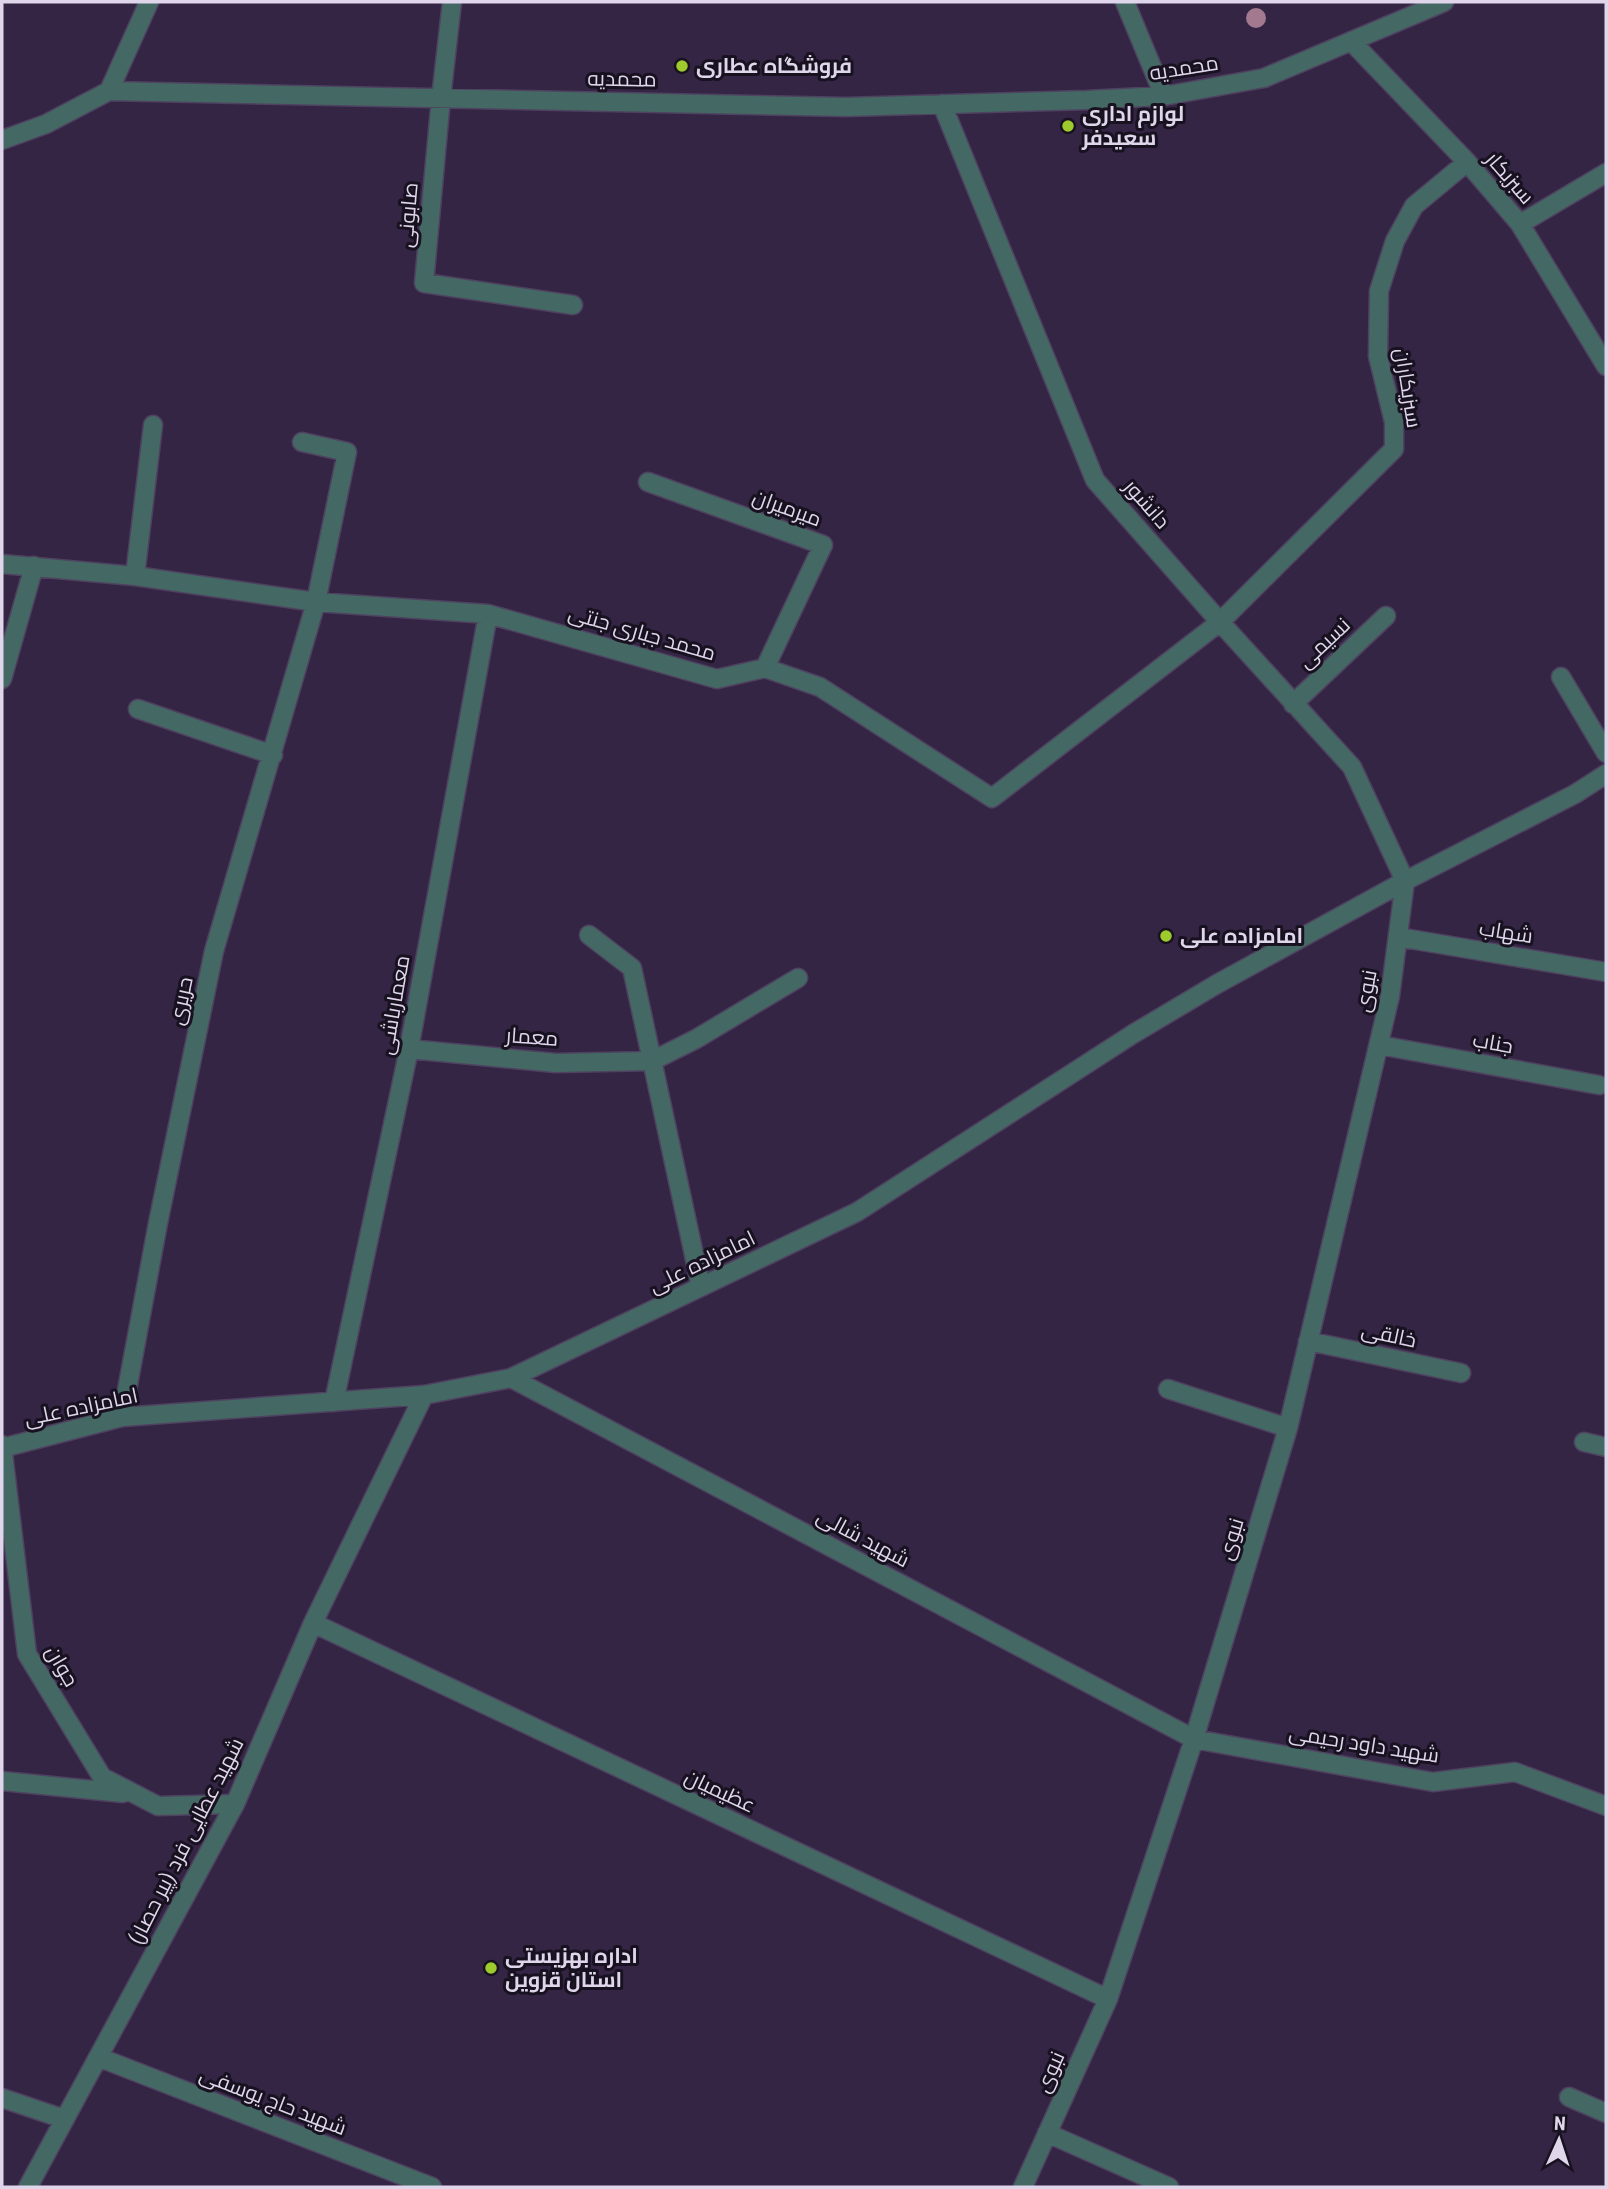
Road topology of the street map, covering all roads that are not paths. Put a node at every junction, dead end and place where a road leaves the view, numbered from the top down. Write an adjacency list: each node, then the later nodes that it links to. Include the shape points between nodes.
1 (149, 2): 6 (street)
2 (452, 2): 8 (street, صابونی)
3 (1125, 2): 7 (street)
4 (1444, 2): 5 (street, محمدیه)
5 (1351, 41): 7 (street, محمدیه, via 1264,78); 11 (street, سبزیکار)
6 (109, 90): 8 (street, محمدیه); 10 (street, محمدیه, via 46,124)
7 (1164, 96): 9 (street, محمدیه)
8 (441, 98): 9 (street, محمدیه, via 846,107); 14 (street, صابونی, via 424,284)
9 (942, 104): 25 (street, دانشور, via 1095,480)
10 (2, 140)
11 (1467, 162): 13 (street, سبزیکار); 25 (street, سبزیکاران, via 1414,206 1395,241 1379,291 1378,356 1394,422 1394,449)
12 (1606, 173): 13 (street)
13 (1520, 224): 15 (street, سبزیکار)
14 (573, 305)
15 (1606, 366)
16 (153, 425): 21 (street)
17 (302, 442): 22 (street, حریری, via 347,452)
18 (648, 482): 26 (street, میرمیران, via 823,545)
19 (2, 564): 20 (street, محمد جباری جنتی)
20 (34, 566): 21 (street, محمد جباری جنتی); 28 (street)
21 (135, 576): 22 (street, محمد جباری جنتی)
22 (316, 602): 23 (street, محمد جباری جنتی); 32 (street, حریری)
23 (488, 614): 26 (street, محمد جباری جنتی, via 717,679); 40 (street, معمارباشی)
24 (1386, 616): 29 (street, نسیمی)
25 (1220, 622): 26 (street, via 992,798 820,687); 29 (street, دانشور)
26 (765, 668)
27 (1561, 677): 31 (street)
28 (2, 679)
29 (1293, 704): 34 (street, دانشور, via 1352,767)
30 (138, 709): 32 (street)
31 (1606, 753)
32 (273, 755): 50 (street, حریری, via 215,951)
33 (1606, 774): 34 (street, امامزاده علی)
34 (1405, 881): 36 (street, نبوی); 43 (street, امامزاده علی, via 1133,1034 857,1212)
35 (589, 935): 41 (street, via 632,968)
36 (1398, 937): 37 (street, شهاب); 39 (street, نبوی)
37 (1606, 972)
38 (798, 978): 41 (street, معمار)
39 (1379, 1045): 42 (street, جناب); 44 (street, نبوی)
40 (409, 1049): 41 (street, معمار, via 556,1063); 49 (street, معمارباشی)
41 (652, 1061): 43 (street)
42 (1599, 1085)
43 (701, 1287): 46 (street, امامزاده علی)
44 (1308, 1341): 45 (street, خالقی); 51 (street, نبوی)
45 (1461, 1373)
46 (511, 1378): 48 (street, امامزاده علی); 56 (street, شهید شالی)
47 (1168, 1389): 51 (street)
48 (424, 1395): 49 (street, امامزاده علی); 55 (street, شهید عطایی فرد (پیر حصار))
49 (334, 1402): 50 (street, امامزاده علی)
50 (122, 1417): 53 (street, امامزاده علی)
51 (1288, 1428): 56 (street, نبوی)
52 (1584, 1442): 54 (street)
53 (2, 1447): 58 (street, جوان, via 27,1654 102,1777)
54 (1606, 1447)
55 (313, 1623): 59 (street, شهید عطایی فرد (پیر حصار)); 61 (street, عظیمیان)
56 (1194, 1739): 60 (street, شهید داود رحیمی, via 1433,1782 1515,1772); 61 (street, نبوی)
57 (2, 1781): 58 (street, جوان)
58 (134, 1794): 59 (street, جوان, via 158,1806)
59 (235, 1804): 62 (street, شهید عطایی فرد (پیر حصار))
60 (1606, 1806)
61 (1108, 1999): 67 (street, نبوی)
62 (98, 2057): 66 (street, شهید عطایی فرد (پیر حصار)); 69 (street, شهید حاج یوسفی)
63 (1569, 2097): 65 (street)
64 (2, 2098): 66 (street)
65 (1606, 2113)
66 (64, 2119): 68 (street, شهید عطایی فرد (پیر حصار))
67 (1047, 2133): 70 (street, نبوی); 71 (street)
68 (28, 2187)
69 (432, 2187)
70 (1023, 2187)
71 (1169, 2187)

